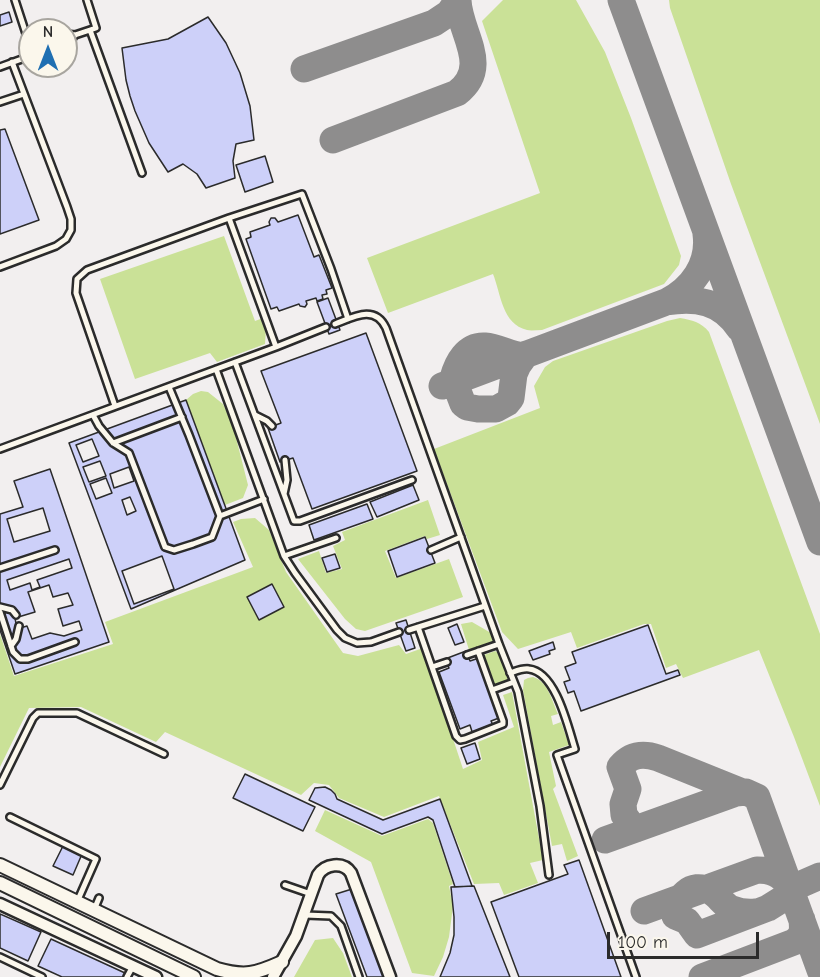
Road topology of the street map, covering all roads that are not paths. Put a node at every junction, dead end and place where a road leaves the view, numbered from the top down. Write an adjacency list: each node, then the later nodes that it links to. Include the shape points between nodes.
1 (15, 0): 3 (lane)
2 (87, 0): 4 (lane, via 96,28)
3 (21, 18)
4 (90, 30): 5 (lane); 11 (lane)
5 (78, 34)
6 (18, 60): 7 (lane)
7 (12, 62): 8 (lane); 9 (lane)
8 (0, 66)
9 (24, 94): 10 (lane); 13 (lane, via 67,207 71,230 56,246)
10 (0, 102)
11 (142, 173)
12 (229, 219): 14 (lane, via 302,194); 17 (lane); 21 (lane, via 87,270 77,279 76,292)
13 (0, 267)
14 (348, 319): 15 (lane); 34 (lane, via 370,314 383,321)
15 (334, 324)
16 (326, 327): 17 (lane)
17 (276, 347): 18 (lane)
18 (235, 362): 19 (lane); 23 (lane)
19 (216, 369): 20 (lane); 31 (lane)
20 (169, 387): 21 (lane); 24 (lane)
21 (115, 406): 22 (lane)
22 (93, 415): 26 (lane); 27 (lane)
23 (255, 415): 25 (lane); 30 (lane)
24 (182, 417): 26 (lane); 32 (lane)
25 (272, 426)
26 (113, 443): 32 (lane, via 129,453 165,546 174,550 212,537)
27 (0, 449)
28 (285, 460): 30 (lane)
29 (412, 480): 30 (lane, via 300,521 294,521)
30 (284, 495)
31 (264, 499): 32 (lane); 37 (lane)
32 (220, 516)
33 (336, 537): 37 (lane)
34 (461, 537): 36 (lane); 39 (lane)
35 (55, 550): 38 (lane)
36 (431, 550)
37 (284, 556): 46 (lane, via 345,638 357,643 372,642)
38 (0, 568)
39 (485, 606): 44 (lane); 48 (lane)
40 (0, 607): 42 (lane)
41 (0, 612): 49 (lane)
42 (16, 615)
43 (19, 626): 49 (lane)
44 (418, 627): 45 (lane); 53 (lane)
45 (409, 630)
46 (399, 632)
47 (75, 642): 49 (lane, via 28,659 20,659)
48 (498, 644): 50 (lane); 54 (lane)
49 (11, 646)
50 (478, 651): 51 (lane); 56 (lane)
51 (467, 655)
52 (447, 662): 53 (lane)
53 (432, 667): 56 (lane, via 460,740 502,724)
54 (510, 673): 55 (lane); 82 (lane, via 529,669 537,672 556,693 575,749 557,755)
55 (514, 682): 56 (lane); 61 (lane, via 540,806)
56 (492, 690)
57 (164, 754): 58 (lane, via 77,713 38,713)
58 (0, 785)
59 (10, 817): 66 (lane, via 96,859)
60 (0, 865): 66 (street)
61 (549, 874)
62 (285, 885): 64 (lane)
63 (1, 887): 70 (street)
64 (311, 894): 69 (street); 81 (street, via 322,869 335,865 348,869)
65 (99, 898): 68 (lane)
66 (77, 902): 68 (street); 70 (street)
67 (0, 904): 74 (street)
68 (94, 910): 71 (street); 73 (street, via 230,974 259,973)
69 (305, 915): 73 (street); 80 (lane, via 331,916 341,926)
70 (70, 917): 71 (street)
71 (87, 925): 78 (street)
72 (0, 957): 75 (lane)
73 (282, 962): 79 (street)
74 (132, 966): 76 (lane); 77 (street)
75 (42, 977)
76 (127, 977)
77 (156, 977)
78 (194, 977)
79 (273, 977)
80 (359, 977)
81 (390, 977)
82 (636, 977)

